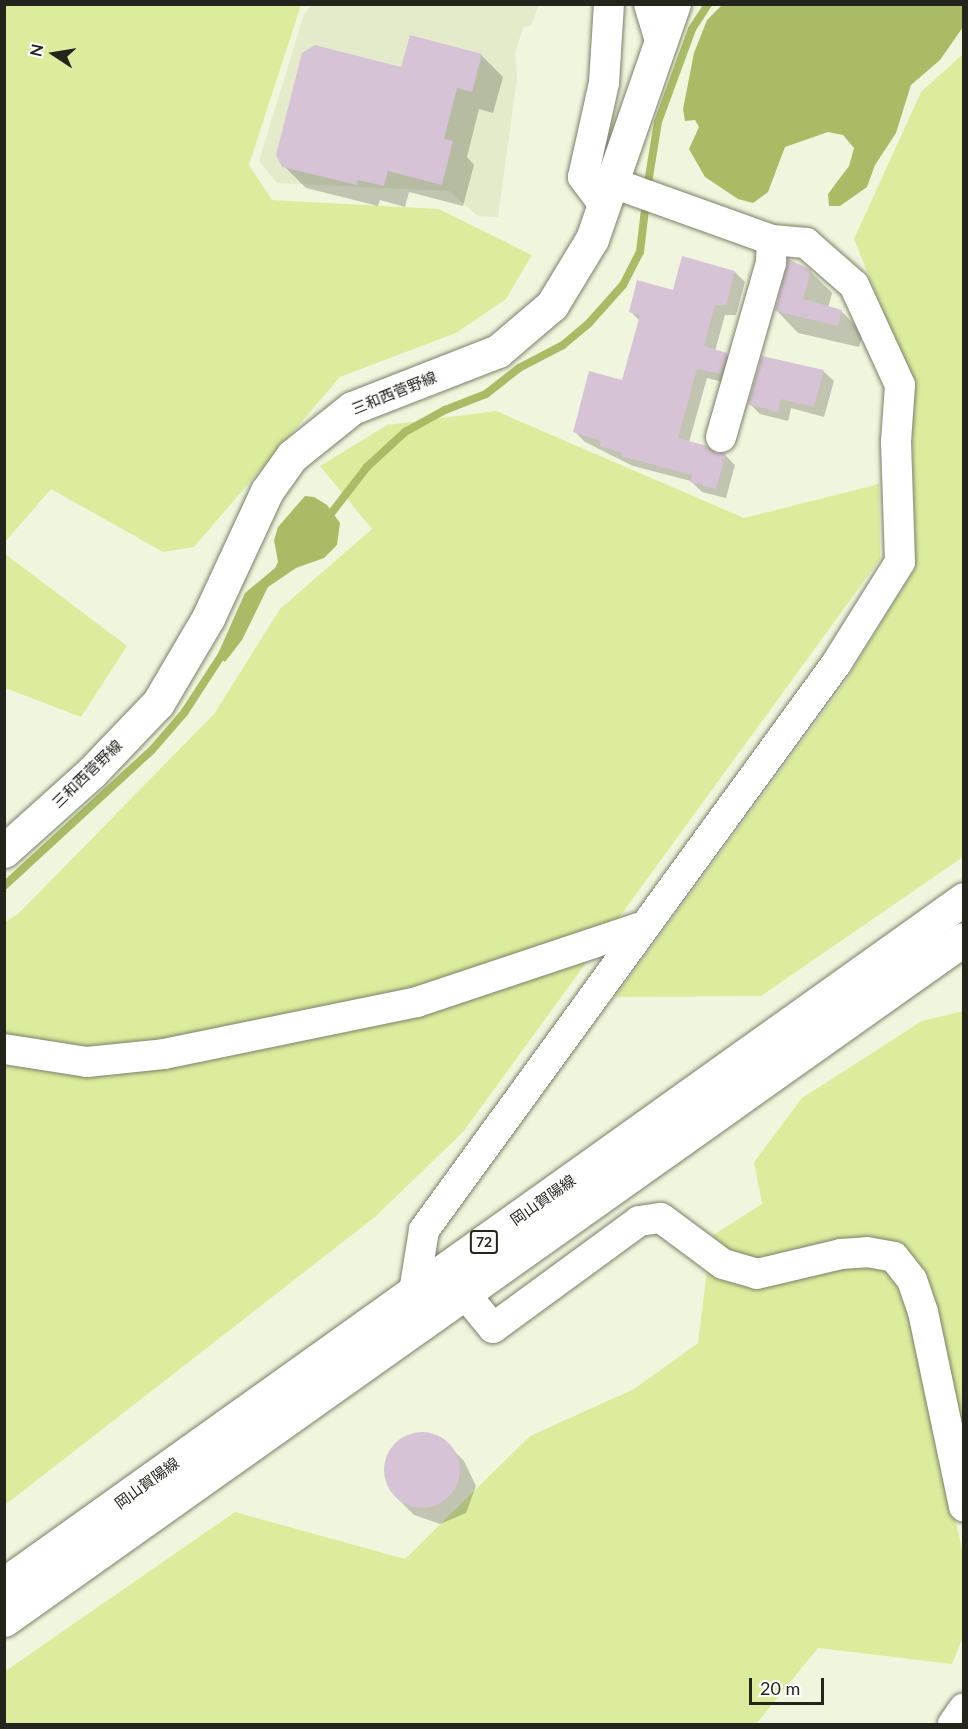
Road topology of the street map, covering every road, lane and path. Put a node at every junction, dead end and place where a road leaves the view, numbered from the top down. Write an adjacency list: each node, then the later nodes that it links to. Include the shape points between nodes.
1 (609, 4): 5 (street, via 604,83 583,177)
2 (649, 4): 4 (street)
3 (674, 4): 4 (main road, 三和西菅野線)
4 (661, 44): 5 (main road, 三和西菅野線)
5 (608, 194): 6 (street, via 649,196); 8 (main road, 三和西菅野線, via 574,273 552,305 527,329 498,351 352,408 292,456 257,510 208,618 158,703 90,773)
6 (772, 240): 7 (street, via 771,263); 10 (street, via 806,243 854,285 900,385 896,442 900,562 836,664)
7 (721, 437)
8 (4, 851)
9 (963, 899): 13 (main road, 岡山賀陽線 / 72)
10 (644, 926): 12 (street, via 417,1002 164,1054 87,1062); 13 (street, via 424,1230)
11 (963, 939): 14 (main road, 岡山賀陽線 / 72)
12 (4, 1049)
13 (414, 1292): 16 (main road, 岡山賀陽線 / 72)
14 (465, 1294): 15 (street, via 493,1328 639,1221 661,1218 723,1264 757,1274 841,1254 867,1252 894,1257 912,1280 922,1312); 17 (main road, 岡山賀陽線 / 72)
15 (963, 1507)
16 (4, 1584)
17 (4, 1620)
18 (963, 1708): 19 (street)
19 (953, 1725)

